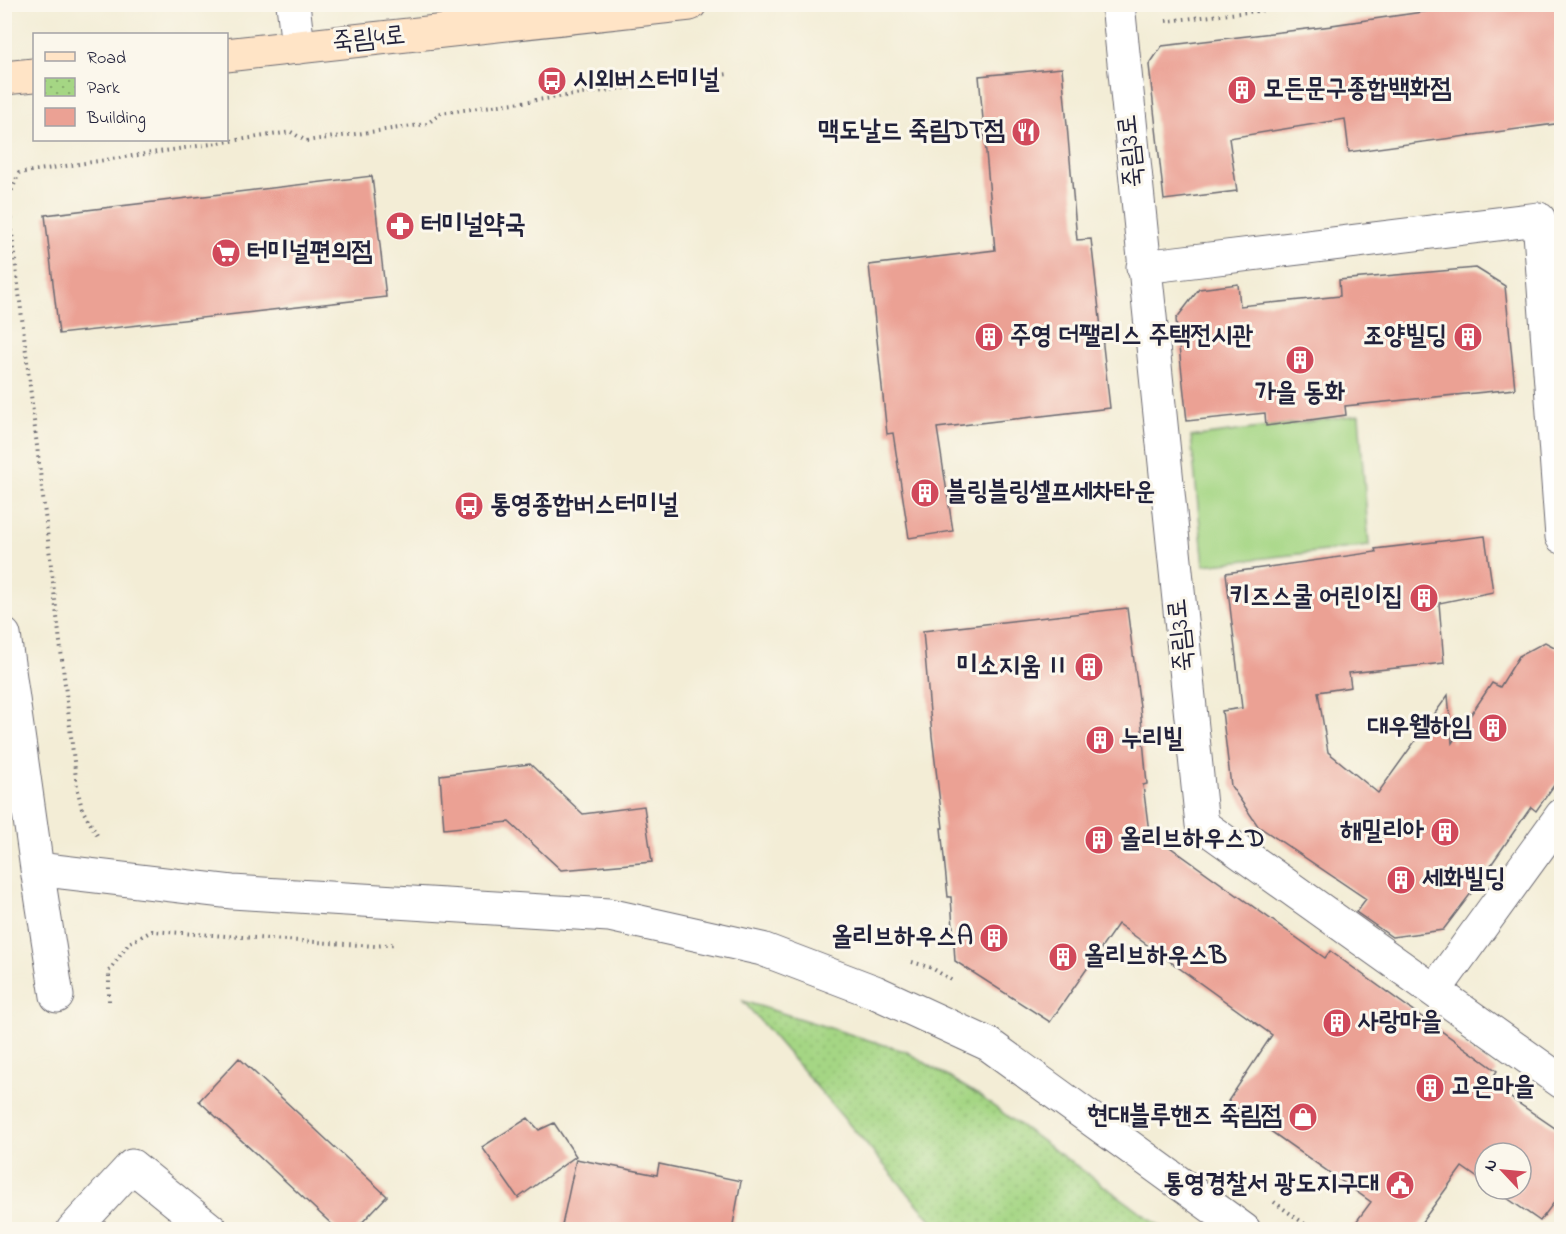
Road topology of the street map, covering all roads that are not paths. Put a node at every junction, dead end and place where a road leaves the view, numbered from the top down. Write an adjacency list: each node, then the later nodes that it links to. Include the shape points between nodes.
1 (293, 4): 4 (street)
2 (690, 4): 4 (street, 죽림4로)
3 (1118, 4): 9 (street, 죽림3로)
4 (298, 47): 5 (street, 죽림4로)
5 (228, 55)
6 (33, 75): 7 (street)
7 (4, 78)
8 (1550, 218): 9 (street); 10 (street)
9 (1143, 267): 14 (street, 죽림3로, via 1202,825)
10 (1562, 537)
11 (4, 635): 13 (street)
12 (1562, 815): 14 (street)
13 (37, 869): 15 (street); 19 (street, via 232,892 609,915 762,950 875,992 988,1044)
14 (1435, 990): 16 (street, 죽림3로)
15 (57, 996)
16 (1562, 1082)
17 (73, 1230): 18 (street, via 132,1166)
18 (211, 1230)
19 (1244, 1230)

